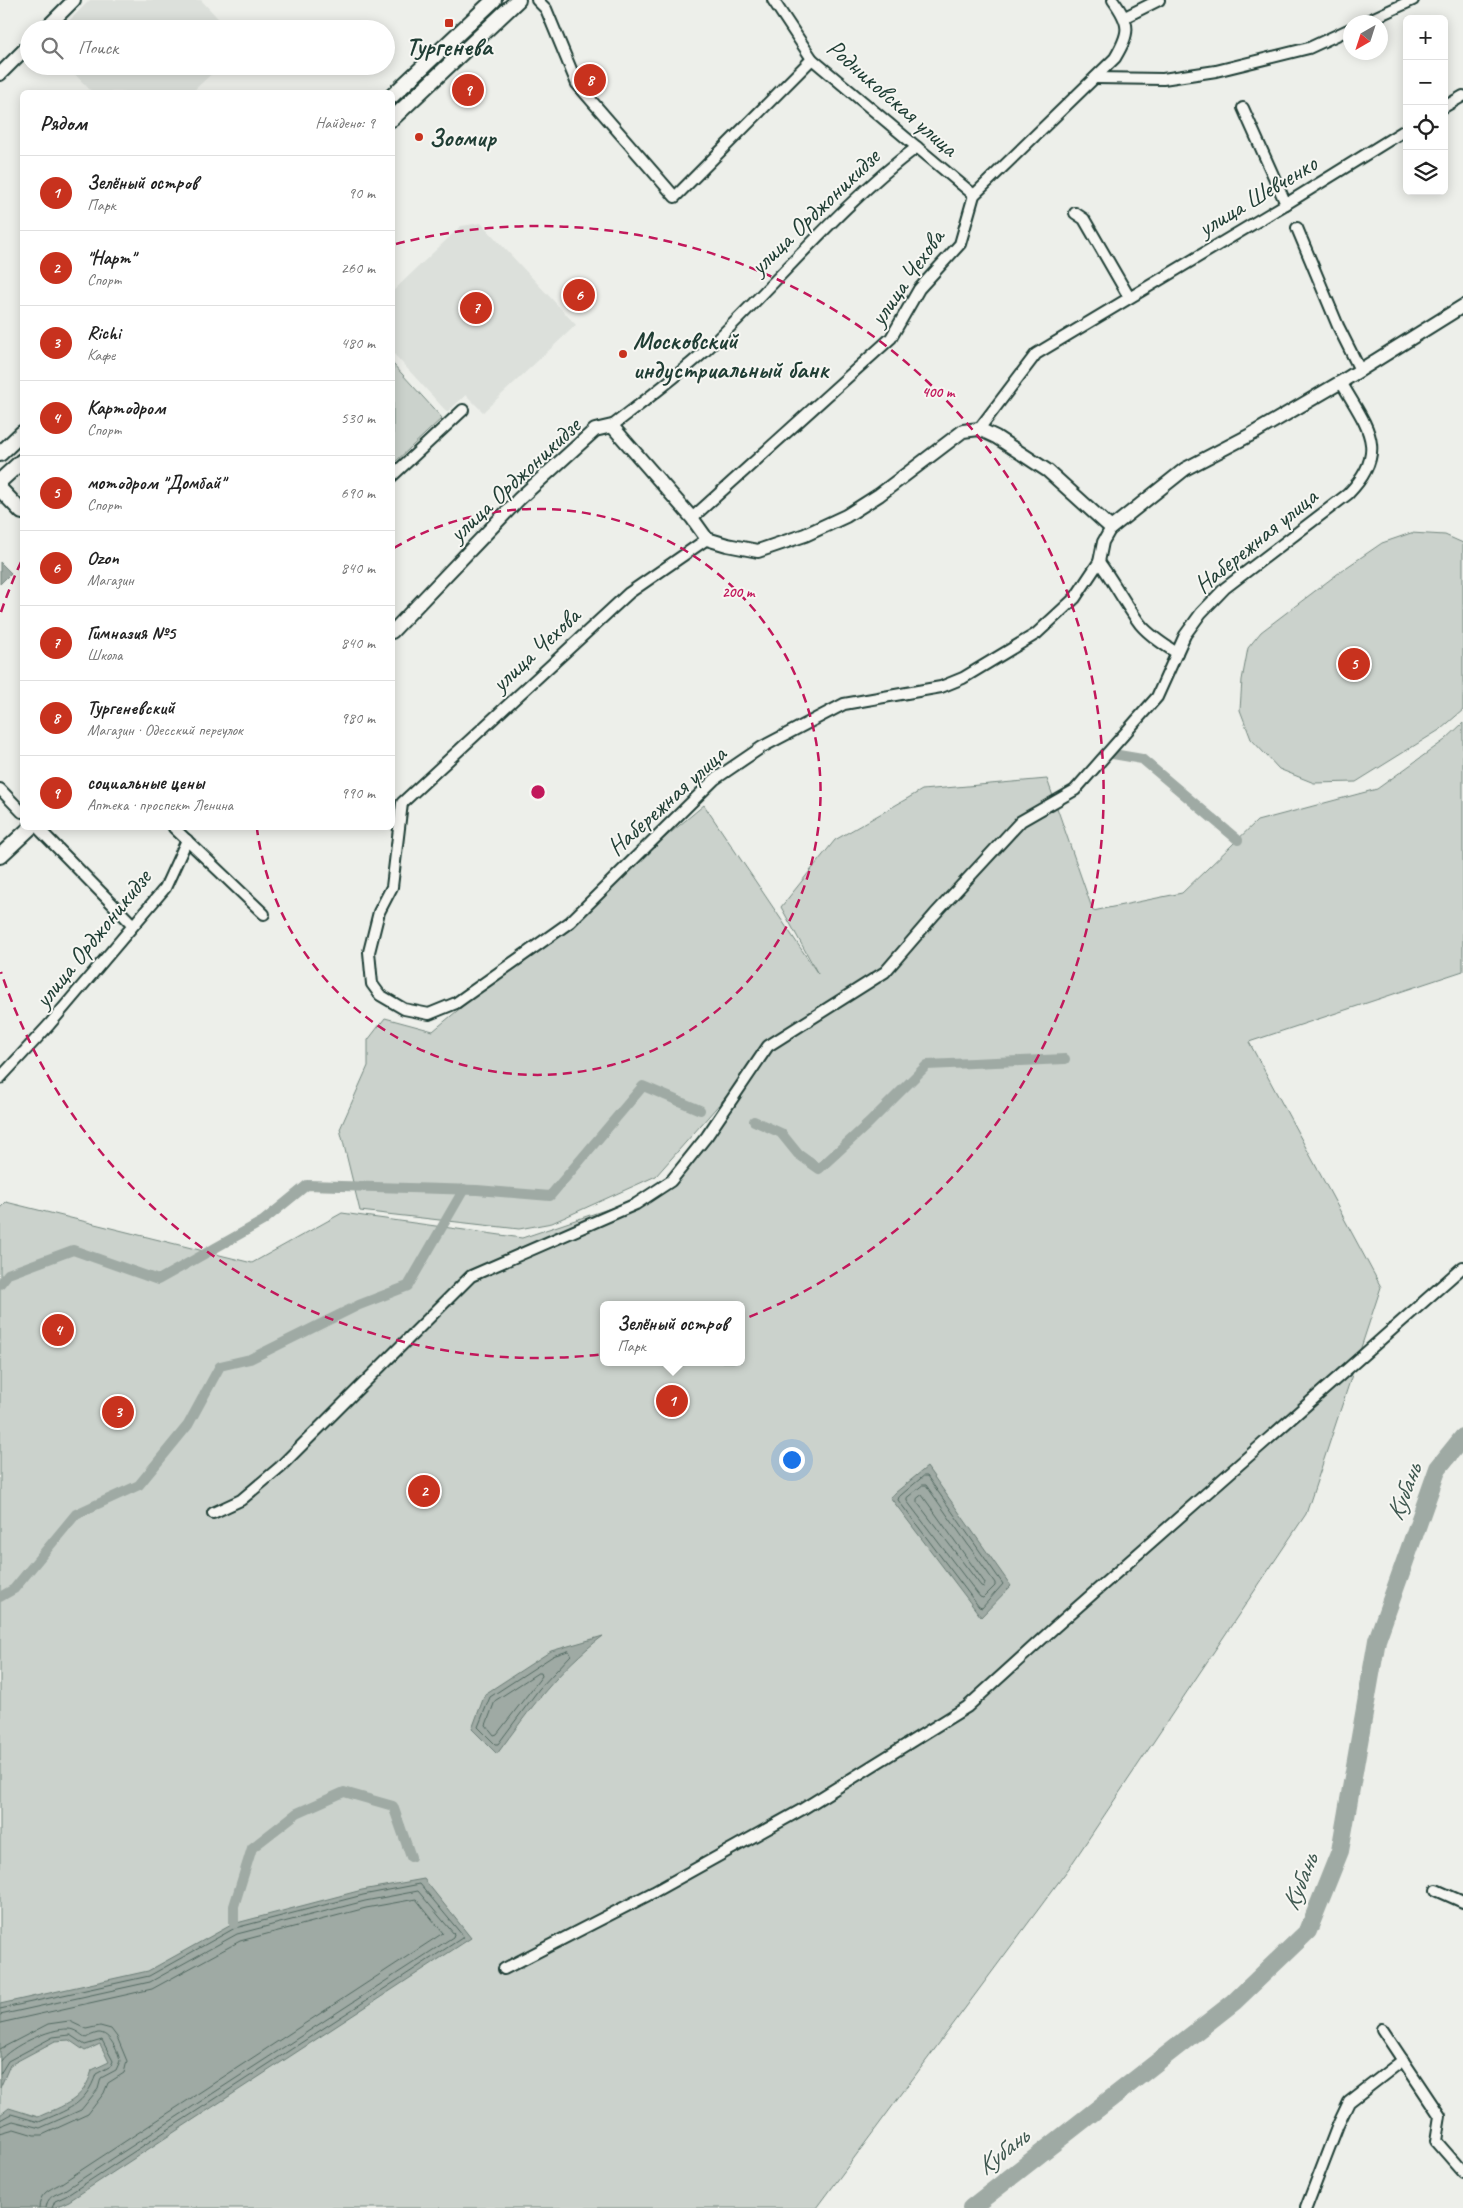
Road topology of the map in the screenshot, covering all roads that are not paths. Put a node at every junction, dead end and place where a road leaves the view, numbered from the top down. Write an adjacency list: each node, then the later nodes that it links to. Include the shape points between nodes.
1 (74, 0): 11 (street)
2 (494, 0): 17 (main road)
3 (518, 0): 21 (main road)
4 (537, 0): 14 (street, via 546,9 577,84 675,197)
5 (773, 0): 14 (street, Родниковская улица)
6 (1113, 0): 10 (street)
7 (1159, 0): 10 (street)
8 (1413, 0): 9 (street)
9 (1380, 15)
10 (1125, 17): 16 (street, via 1127,34 1122,47)
11 (54, 20)
12 (1343, 32): 16 (street, via 1309,48 1216,72 1163,79)
13 (20, 54): 15 (street)
14 (812, 59): 23 (street, Родниковская улица)
15 (0, 74)
16 (1095, 78): 24 (street)
17 (395, 93)
18 (1463, 96): 19 (street)
19 (1447, 105)
20 (1242, 108): 25 (street)
21 (395, 117)
22 (1403, 131): 25 (street, улица Шевченко)
23 (917, 147): 24 (street, Родниковская улица); 33 (street, улица Орджоникидзе, via 802,252 704,352)
24 (974, 195): 42 (street, улица Чехова, via 960,244 919,288 891,338)
25 (1286, 204): 28 (street, улица Шевченко)
26 (1075, 213): 28 (street, via 1084,219)
27 (1297, 228): 30 (street)
28 (1129, 297): 34 (street, улица Шевченко, via 1036,354)
29 (1463, 306): 30 (street, Набережная улица)
30 (1360, 370): 31 (street, Набережная улица)
31 (1341, 382): 43 (street, Набережная улица, via 1185,469); 47 (street, Набережная улица, via 1368,431 1372,448 1370,464 1360,482 1225,588 1201,613 1185,635)
32 (463, 410): 38 (street)
33 (612, 426): 42 (street); 46 (street, улица Орджоникидзе, via 595,430 519,499)
34 (979, 429): 43 (street, via 1048,471); 44 (street, via 963,431 879,496 805,535 758,550)
35 (20, 435): 36 (main road)
36 (0, 454)
37 (20, 463): 39 (main road)
38 (395, 473)
39 (0, 482)
40 (0, 489): 41 (main road)
41 (20, 510)
42 (692, 518): 44 (street)
43 (1111, 528): 45 (street, Набережная улица)
44 (707, 539): 57 (street, улица Чехова, via 629,592 402,803 392,887 380,912 369,952 372,984 380,995 404,1009)
45 (1098, 562): 47 (street, via 1114,581 1141,625); 57 (street, Набережная улица, via 1075,598 1036,634 963,678 941,687 844,704 762,747 715,779 570,922 456,1003)
46 (395, 629)
47 (1177, 654): 60 (street, Набережная улица, via 1157,697 1075,790 1021,821 885,972 768,1046 707,1136 671,1181 636,1204 471,1276 280,1468 242,1500)
48 (0, 789): 49 (street)
49 (20, 810)
50 (28, 830): 54 (main road)
51 (40, 830): 56 (street)
52 (176, 830): 53 (street)
53 (186, 840): 55 (street); 56 (street, улица Орджоникидзе, via 165,888)
54 (0, 856)
55 (264, 914)
56 (133, 925): 58 (street, улица Орджоникидзе)
57 (429, 1014)
58 (0, 1078)
59 (1463, 1266): 63 (street, via 967,1707 800,1810 654,1892)
60 (214, 1513)
61 (1436, 1890): 62 (street)
62 (1463, 1902)
63 (504, 1969)
64 (1382, 2029): 65 (street)
65 (1402, 2060): 66 (street, via 1440,2116 1436,2141); 67 (street, via 1349,2102)
66 (1463, 2172)
67 (1306, 2208)

